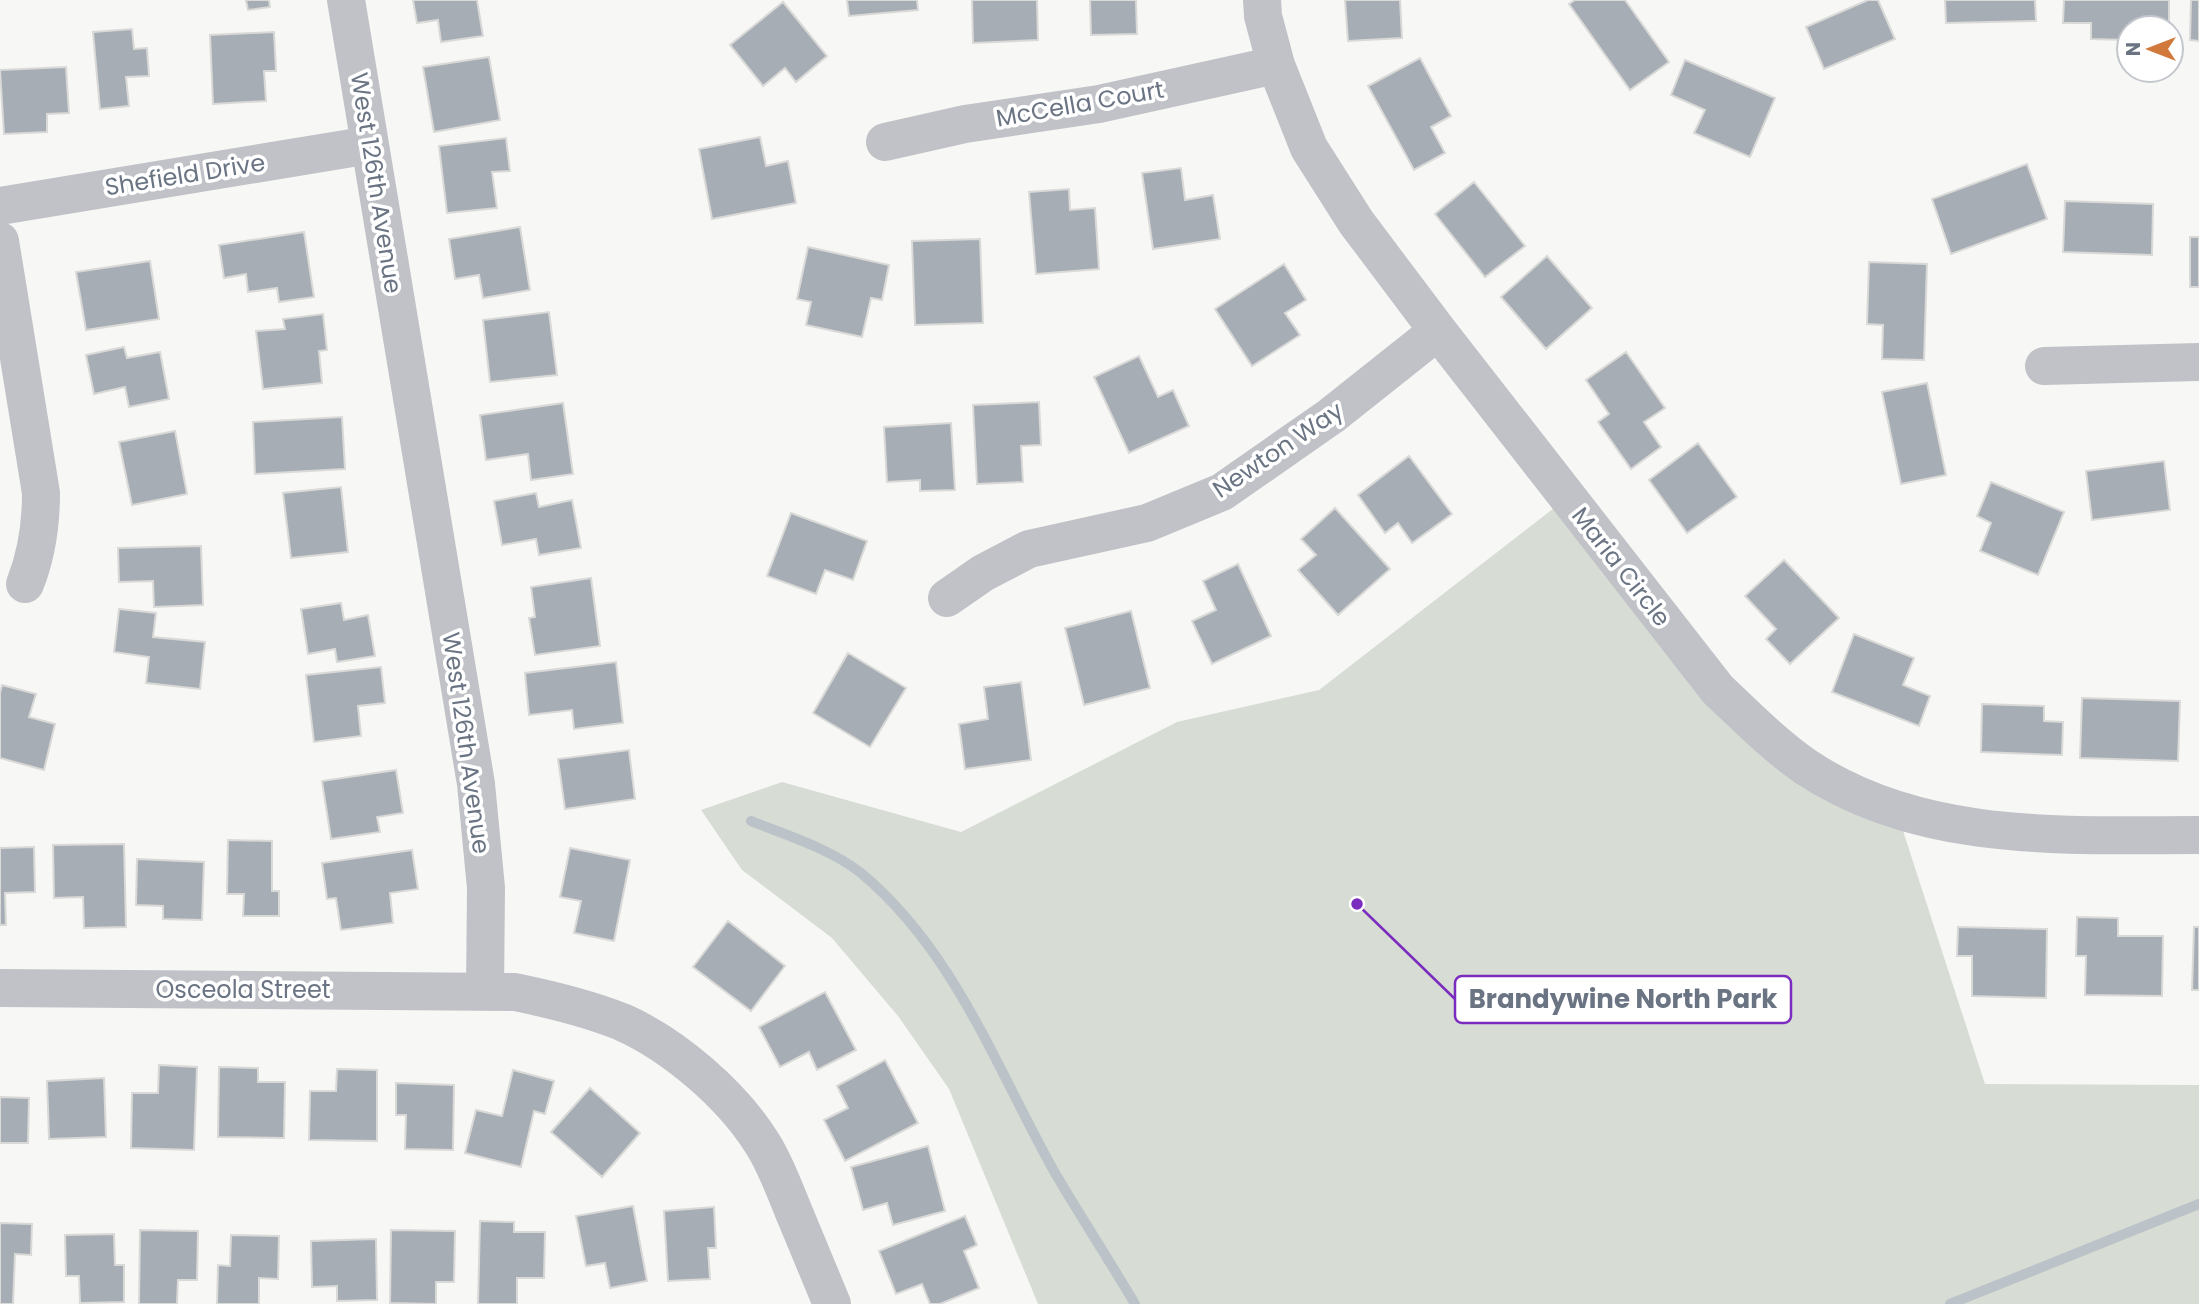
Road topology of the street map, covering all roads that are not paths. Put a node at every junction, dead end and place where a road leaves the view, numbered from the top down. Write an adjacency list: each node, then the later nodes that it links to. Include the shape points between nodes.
1 (346, 0): 5 (street, West 126th Avenue)
2 (1262, 0): 3 (street, Maria Circle)
3 (1276, 65): 4 (street, McCella Court, via 1099,104 965,124); 8 (street, Maria Circle, via 1309,148 1356,222)
4 (885, 142)
5 (370, 145): 6 (street, Shefield Drive); 15 (street, West 126th Avenue, via 476,784 486,888)
6 (0, 206)
7 (0, 242): 11 (street, via 41,493 41,526)
8 (1438, 331): 12 (street, Newton Way, via 1331,416 1222,492 1147,523 1029,549); 13 (street, Maria Circle, via 1718,690 1805,766 1866,799 1930,819 2006,832)
9 (2199, 362): 10 (street)
10 (2044, 366)
11 (24, 584)
12 (947, 598)
13 (2199, 835)
14 (0, 988): 15 (street, Osceola Street)
15 (485, 991): 16 (street, via 542,998 623,1023 705,1075 762,1143)
16 (828, 1303)

